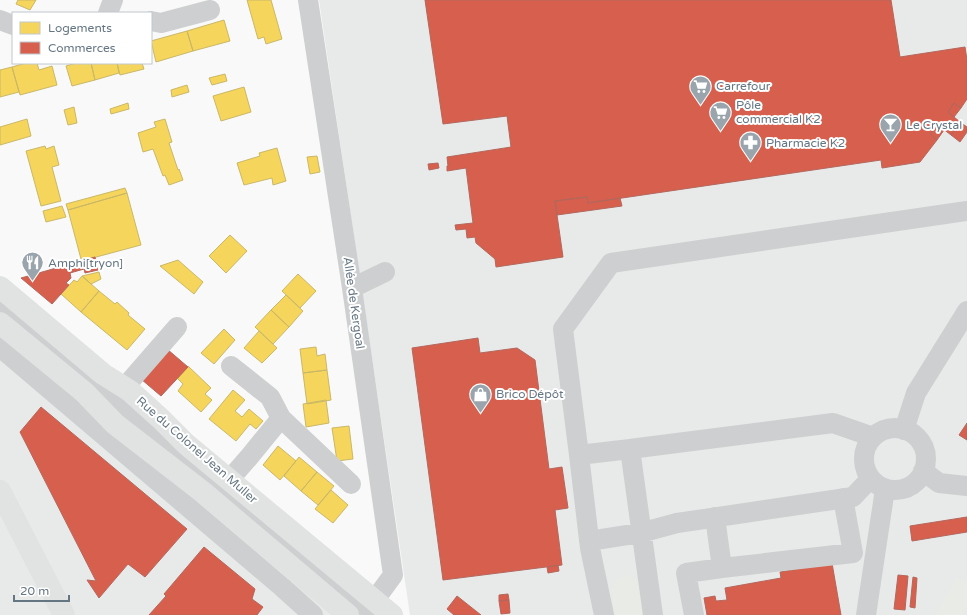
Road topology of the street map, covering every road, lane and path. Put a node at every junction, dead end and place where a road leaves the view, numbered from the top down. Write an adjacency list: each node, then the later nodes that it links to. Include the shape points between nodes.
1 (114, 0): 4 (street)
2 (308, 0): 11 (street, Allée de Kergoal)
3 (210, 10): 6 (street, via 161,23)
4 (108, 12)
5 (0, 20): 7 (street)
6 (152, 21)
7 (12, 25)
8 (967, 212): 23 (street, via 611,262 563,329)
9 (385, 272): 11 (street)
10 (0, 287): 18 (main road, Rue du Colonel Jean Muller, via 103,374)
11 (352, 288): 36 (street, Allée de Kergoal, via 393,575)
12 (0, 307): 36 (street)
13 (967, 311): 20 (street, via 916,393)
14 (0, 323): 35 (main road, via 84,392 115,424 204,493)
15 (177, 327): 18 (street)
16 (0, 347): 35 (street)
17 (231, 366): 19 (street, via 270,397)
18 (124, 388): 25 (main road, Rue du Colonel Jean Muller, via 186,444)
19 (281, 418): 25 (street); 26 (street)
20 (904, 430): 21 (street, via 888,429); 24 (street, via 913,434 925,451 926,462)
21 (873, 437): 22 (street, via 833,423); 27 (street, via 864,453 864,462 866,471)
22 (630, 449): 23 (street); 32 (street)
23 (579, 456): 33 (street)
24 (923, 471): 27 (street, via 912,485 903,489 894,490); 28 (street, via 940,483)
25 (230, 479): 36 (main road, Rue du Colonel Jean Muller)
26 (350, 484)
27 (878, 484): 30 (street, via 852,497); 44 (street)
28 (967, 486)
29 (0, 491): 37 (main road)
30 (843, 498): 31 (street); 34 (street, via 852,553)
31 (715, 517): 32 (street, via 677,523); 34 (street)
32 (640, 533): 33 (street); 42 (street)
33 (589, 541): 41 (street)
34 (722, 568): 43 (street, via 686,573)
35 (290, 580): 38 (street); 39 (main road)
36 (371, 608): 40 (main road, Rue du Colonel Jean Muller)
37 (64, 615)
38 (313, 615)
39 (348, 615)
40 (392, 615)
41 (604, 615)
42 (653, 615)
43 (694, 615)
44 (866, 615)

